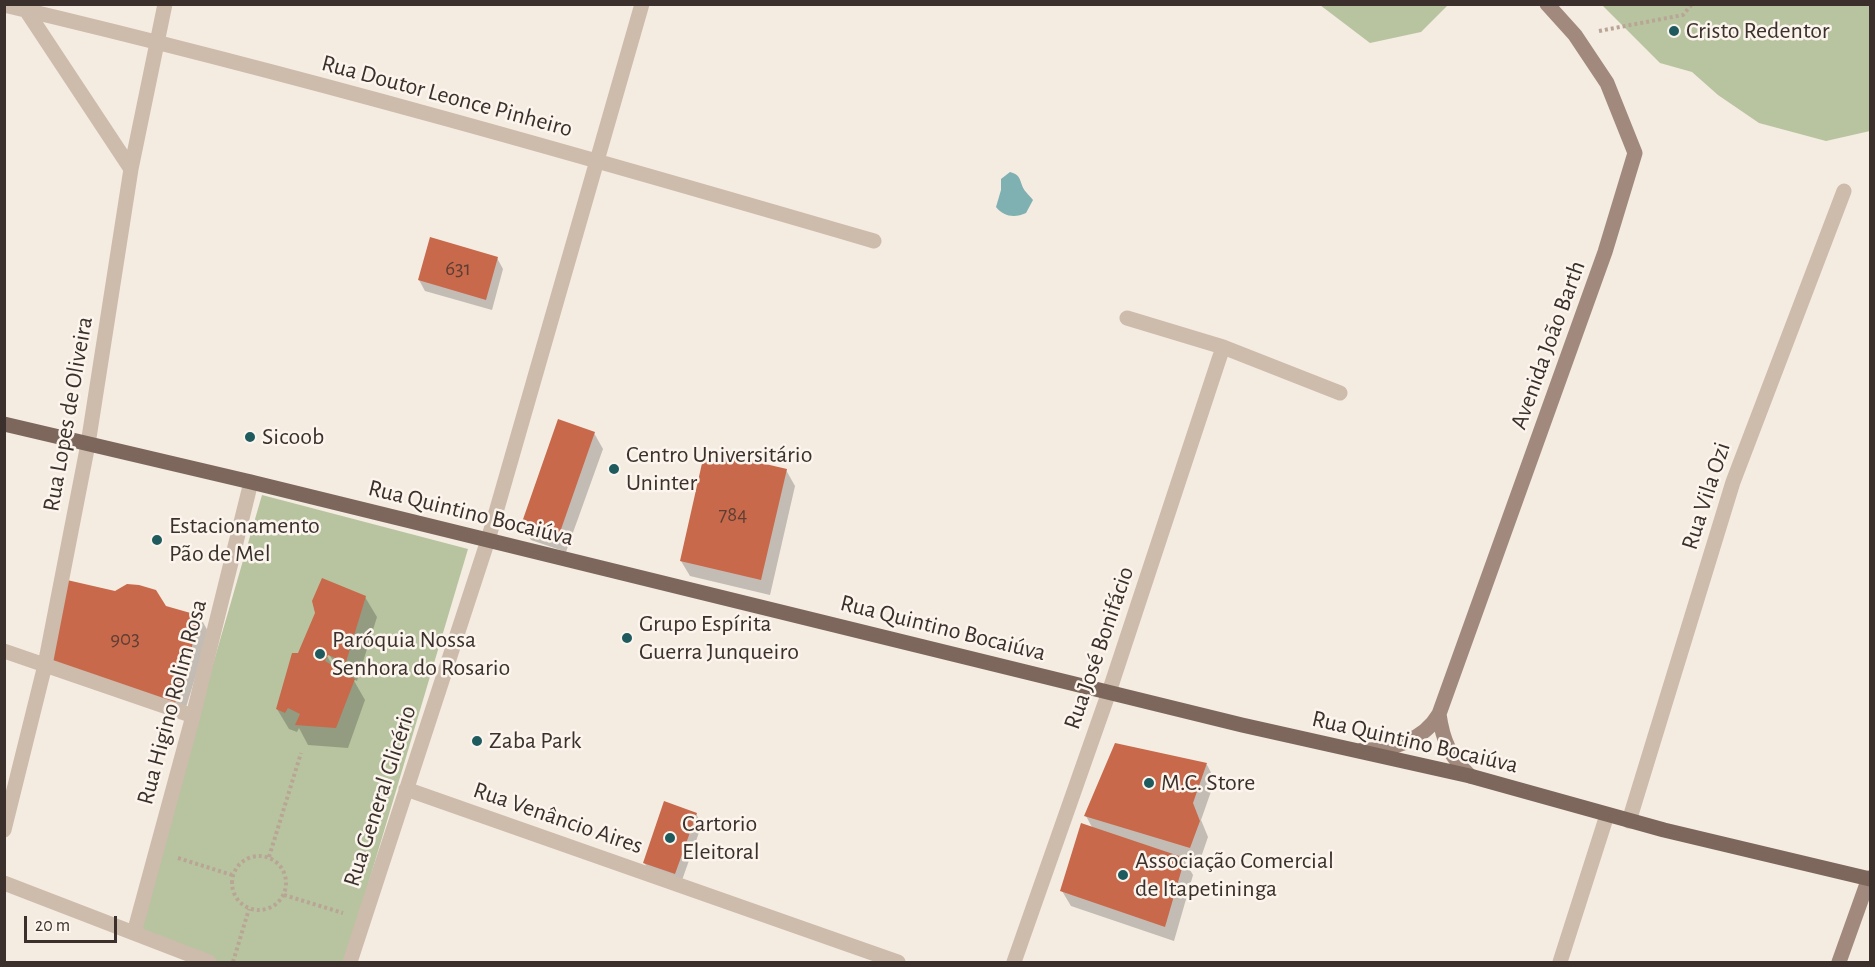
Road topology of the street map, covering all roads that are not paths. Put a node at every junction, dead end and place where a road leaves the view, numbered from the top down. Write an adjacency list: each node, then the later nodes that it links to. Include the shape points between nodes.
1 (165, 4): 6 (street, Rua Lopes de Oliveira)
2 (642, 4): 7 (street, Rua General Glicério)
3 (1547, 4): 21 (main road, Avenida João Barth, via 1575,35 1607,83 1635,153 1605,252)
4 (4, 5): 5 (street, Rua Doutor Leonce Pinheiro)
5 (25, 8): 6 (street, Rua Doutor Leonce Pinheiro); 8 (street)
6 (158, 42): 7 (street, Rua Doutor Leonce Pinheiro); 8 (street, Rua Lopes de Oliveira)
7 (597, 160): 10 (street, Rua Doutor Leonce Pinheiro); 17 (street, Rua General Glicério)
8 (131, 169): 15 (street, Rua Lopes de Oliveira)
9 (1844, 191): 27 (street, Rua Vila Ozi, via 1732,482)
10 (874, 241)
11 (1127, 318): 12 (street)
12 (1223, 347): 13 (street); 20 (street, Rua José Bonifácio)
13 (1340, 393)
14 (4, 424): 15 (main road, Rua Quintino Bocaiúva)
15 (88, 444): 16 (main road, Rua Quintino Bocaiúva); 19 (street, Rua Lopes de Oliveira)
16 (251, 482): 17 (main road, Rua Quintino Bocaiúva); 22 (street, Rua Higino Rolim Rosa)
17 (488, 540): 20 (main road, Rua Quintino Bocaiúva); 25 (street, Rua General Glicério)
18 (4, 651): 19 (street)
19 (45, 665): 22 (street); 28 (street, Rua Lopes de Oliveira)
20 (1109, 692): 23 (main road, Rua Quintino Bocaiúva); 35 (street, Rua José Bonifácio)
21 (1439, 714): 23 (main road, Avenida João Barth, via 1433,725 1399,745); 24 (main road, via 1449,751)
22 (193, 716): 31 (street, Rua Higino Rolim Rosa)
23 (1349, 750): 24 (main road, Rua Quintino Bocaiúva)
24 (1470, 776): 26 (main road, Rua Quintino Bocaiúva)
25 (406, 789): 33 (street, Rua General Glicério); 34 (street, Rua Venâncio Aires)
26 (1607, 815): 27 (main road, Rua Quintino Bocaiúva); 36 (street)
27 (1629, 820): 29 (main road, Rua Quintino Bocaiúva)
28 (4, 830)
29 (1870, 878): 37 (main road)
30 (4, 883): 31 (street)
31 (134, 933): 32 (street)
32 (210, 963)
33 (350, 963)
34 (898, 963)
35 (1014, 963)
36 (1560, 963)
37 (1839, 963)

